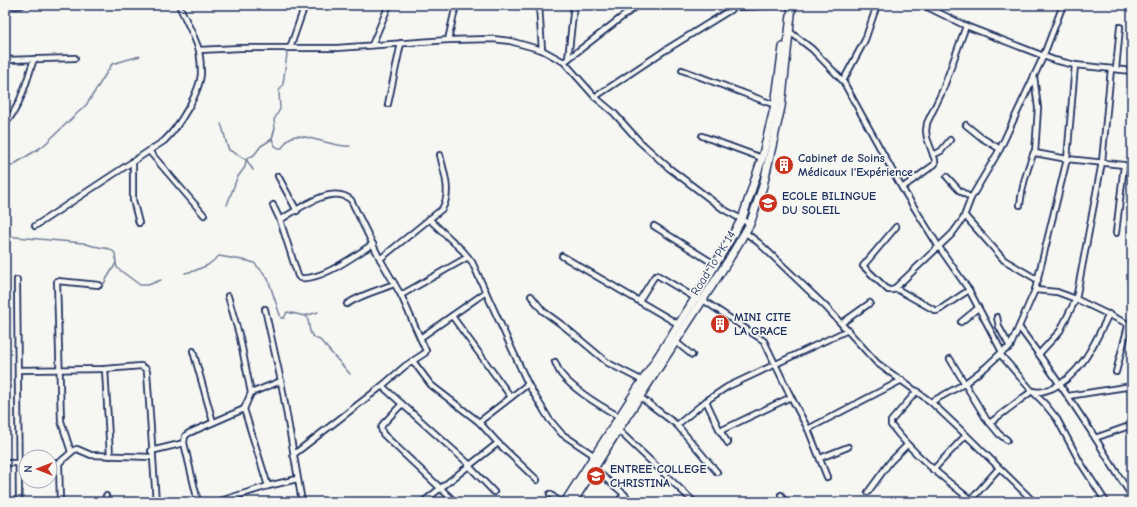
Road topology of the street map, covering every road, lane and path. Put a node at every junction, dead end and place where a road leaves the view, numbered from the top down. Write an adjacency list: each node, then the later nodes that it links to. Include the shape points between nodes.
1 (11, 5): 2 (street)
2 (22, 5)
3 (179, 5): 23 (street)
4 (304, 5): 22 (street)
5 (389, 5): 21 (street)
6 (456, 5): 19 (street)
7 (539, 5): 24 (street)
8 (574, 5): 29 (street)
9 (638, 5): 29 (street)
10 (786, 5): 15 (street); 38 (main road, Road To PK 14)
11 (792, 5): 18 (main road, Road To PK 14)
12 (877, 5): 35 (street, via 865,40)
13 (923, 5): 16 (street)
14 (1063, 5): 25 (street)
15 (734, 6): 36 (street)
16 (966, 26): 25 (street); 47 (street, via 942,92 927,123 927,138)
17 (1120, 27): 31 (street)
18 (790, 32): 35 (street, via 812,49); 65 (main road, Road To PK 14, via 769,163)
19 (448, 40): 20 (street); 24 (street, via 510,41)
20 (401, 43): 21 (street); 37 (street)
21 (372, 45): 22 (street)
22 (290, 48): 23 (street)
23 (199, 50): 44 (street, via 201,72 195,94 171,134)
24 (542, 50): 29 (street)
25 (1043, 57): 30 (street); 34 (street)
26 (75, 58): 27 (street)
27 (34, 59): 28 (street); 39 (street, via 13,116)
28 (5, 60)
29 (566, 61): 36 (street)
30 (1076, 65): 31 (street); 49 (street)
31 (1113, 69): 33 (street); 51 (street)
32 (682, 70): 38 (street)
33 (1132, 72)
34 (1034, 76): 43 (street); 45 (street, via 1038,108)
35 (843, 81): 54 (street)
36 (595, 97): 62 (street, via 669,168 724,209)
37 (388, 104)
38 (775, 105): 48 (main road, Road To PK 14)
39 (5, 124)
40 (966, 125): 43 (street)
41 (702, 136): 48 (street)
42 (950, 140): 47 (street, via 941,151)
43 (1000, 149): 55 (street)
44 (149, 151): 50 (street); 59 (street)
45 (1034, 152): 49 (street); 57 (street, via 1022,187)
46 (440, 155): 61 (street, via 446,184 446,202 442,209)
47 (933, 155): 54 (street, via 935,164)
48 (762, 158): 62 (main road, Road To PK 14)
49 (1067, 159): 51 (street); 78 (street)
50 (133, 161): 64 (street, via 133,200); 66 (street)
51 (1102, 162): 70 (street, via 1124,166); 88 (street)
52 (278, 176): 58 (street)
53 (947, 178): 55 (street)
54 (902, 188): 72 (street)
55 (972, 198): 60 (street)
56 (273, 205): 63 (street)
57 (1020, 205)
58 (297, 210): 63 (street); 71 (street, via 325,196 336,194 347,197 351,200)
59 (204, 215)
60 (965, 216): 72 (street); 78 (street, via 1004,260)
61 (429, 219): 74 (street); 75 (street)
62 (742, 219): 65 (street); 76 (main road, Road To PK 14)
63 (280, 220): 71 (street, via 300,278 330,270)
64 (139, 222)
65 (750, 224): 69 (main road, Road To PK 14)
66 (35, 226)
67 (654, 226): 76 (street)
68 (896, 227): 81 (street, via 863,266 888,290)
69 (746, 233): 89 (main road, Road To PK 14); 99 (street, via 759,242)
70 (1116, 233)
71 (373, 244): 75 (street)
72 (939, 246): 81 (street); 82 (street)
73 (562, 256): 90 (street)
74 (468, 257): 84 (street); 86 (street)
75 (380, 259): 79 (street)
76 (716, 265): 89 (main road, Road To PK 14)
77 (17, 280): 115 (street)
78 (1038, 280): 83 (street)
79 (394, 284): 86 (street); 92 (street, via 363,294)
80 (99, 285): 116 (street, via 57,281)
81 (895, 288): 82 (street, via 936,311)
82 (969, 290): 93 (street)
83 (1035, 290): 88 (street, via 1057,292); 101 (street)
84 (486, 292): 96 (street); 121 (street)
85 (228, 296): 128 (street)
86 (401, 296): 103 (street)
87 (530, 296): 120 (street, via 543,311 608,364)
88 (1076, 299): 95 (street); 108 (street, via 1060,330)
89 (700, 300): 90 (street, via 657,275); 100 (main road, Road To PK 14); 104 (main road, Road To PK 14); 113 (street, via 764,341)
90 (639, 301): 100 (street)
91 (870, 302): 99 (street)
92 (347, 304)
93 (978, 308): 98 (street); 107 (street)
94 (265, 309): 119 (street)
95 (1109, 314): 117 (street, via 1127,324); 123 (street, via 1085,360)
96 (452, 316): 103 (street); 130 (street)
97 (997, 317): 105 (street, via 999,327)
98 (961, 322)
99 (842, 323): 102 (street)
100 (678, 324): 120 (main road, Road To PK 14)
101 (1019, 327): 105 (street); 108 (street)
102 (848, 330): 113 (street); 118 (street, via 877,363)
103 (420, 338): 111 (street, via 426,351)
104 (676, 342): 109 (street); 120 (main road, Road To PK 14)
105 (1010, 347): 107 (street)
106 (193, 351): 138 (street)
107 (1001, 353): 122 (street); 127 (street)
108 (1039, 354): 123 (street)
109 (692, 355)
110 (950, 360): 122 (street)
111 (412, 361): 124 (street); 139 (street, via 431,385)
112 (555, 362): 137 (street, via 559,372 569,382)
113 (776, 365): 132 (street); 133 (street, via 727,387)
114 (105, 369): 116 (street); 156 (street, via 141,366 146,369); 158 (street)
115 (18, 370): 116 (street); 154 (street)
116 (59, 370): 155 (street, via 61,421)
117 (1116, 372)
118 (902, 380): 126 (street); 143 (street)
119 (281, 381): 128 (street); 157 (street)
120 (645, 383): 131 (main road, Road To PK 14); 137 (main road, Road To PK 14)
121 (528, 384): 130 (street); 159 (street, via 549,419 562,434)
122 (964, 384): 134 (street); 140 (street)
123 (1060, 384): 127 (street, via 1042,392); 129 (street)
124 (382, 386): 135 (street); 157 (street)
125 (1132, 386): 129 (street)
126 (917, 391): 134 (street); 152 (street, via 890,424)
127 (1032, 391): 140 (street); 200 (street, via 1056,419)
128 (251, 393): 136 (street)
129 (1068, 396): 147 (street)
130 (511, 397): 139 (street)
131 (640, 397): 141 (street); 144 (main road, Road To PK 14)
132 (791, 397): 143 (street); 145 (street)
133 (706, 401): 141 (street); 145 (street)
134 (931, 402): 146 (street)
135 (402, 404): 164 (street); 173 (street, via 383,424 383,434)
136 (244, 409): 138 (street); 172 (street)
137 (620, 417): 159 (main road, Road To PK 14)
138 (213, 422): 149 (street, via 188,433)
139 (479, 422): 150 (street)
140 (989, 422): 148 (street)
141 (677, 425): 168 (street)
142 (1132, 425): 147 (street)
143 (808, 429): 160 (street)
144 (618, 430): 165 (main road, Road To PK 14); 197 (street)
145 (720, 431): 151 (street)
146 (966, 435): 166 (street); 167 (street)
147 (1095, 438): 181 (street)
148 (1007, 440)
149 (184, 443): 156 (street); 187 (street)
150 (498, 443): 164 (street); 171 (street)
151 (728, 443)
152 (907, 445): 167 (street); 176 (street, via 890,462)
153 (848, 447): 160 (street)
154 (19, 449)
155 (71, 452): 158 (street, via 77,449 87,454); 163 (street)
156 (152, 454): 158 (street); 186 (street)
157 (293, 455): 170 (street)
158 (110, 456)
159 (595, 456): 165 (main road, Road To PK 14)
160 (820, 458): 169 (street)
161 (5, 463): 162 (street)
162 (18, 463)
163 (59, 463): 184 (street)
164 (470, 466): 173 (street); 175 (street)
165 (592, 466): 178 (street); 193 (main road, Road To PK 14); 194 (main road, Road To PK 14)
166 (999, 468): 182 (street); 199 (street)
167 (933, 470): 182 (street)
168 (717, 472)
169 (827, 477)
170 (297, 479): 172 (street); 189 (street)
171 (537, 480)
172 (268, 486): 188 (street)
173 (441, 488): 190 (street); 191 (street)
174 (19, 489): 183 (street)
175 (494, 492)
176 (868, 492)
177 (550, 494): 192 (street)
178 (624, 494): 195 (street); 196 (street)
179 (781, 495): 198 (street)
180 (106, 496): 185 (street)
181 (1132, 496)
182 (971, 501)
183 (19, 502)
184 (60, 502)
185 (106, 502)
186 (156, 502)
187 (198, 502)
188 (217, 502)
189 (302, 502)
190 (422, 502)
191 (455, 502)
192 (560, 502)
193 (565, 502)
194 (572, 502)
195 (618, 502)
196 (631, 502)
197 (694, 502)
198 (784, 502)
199 (1034, 502)
200 (1106, 502)

